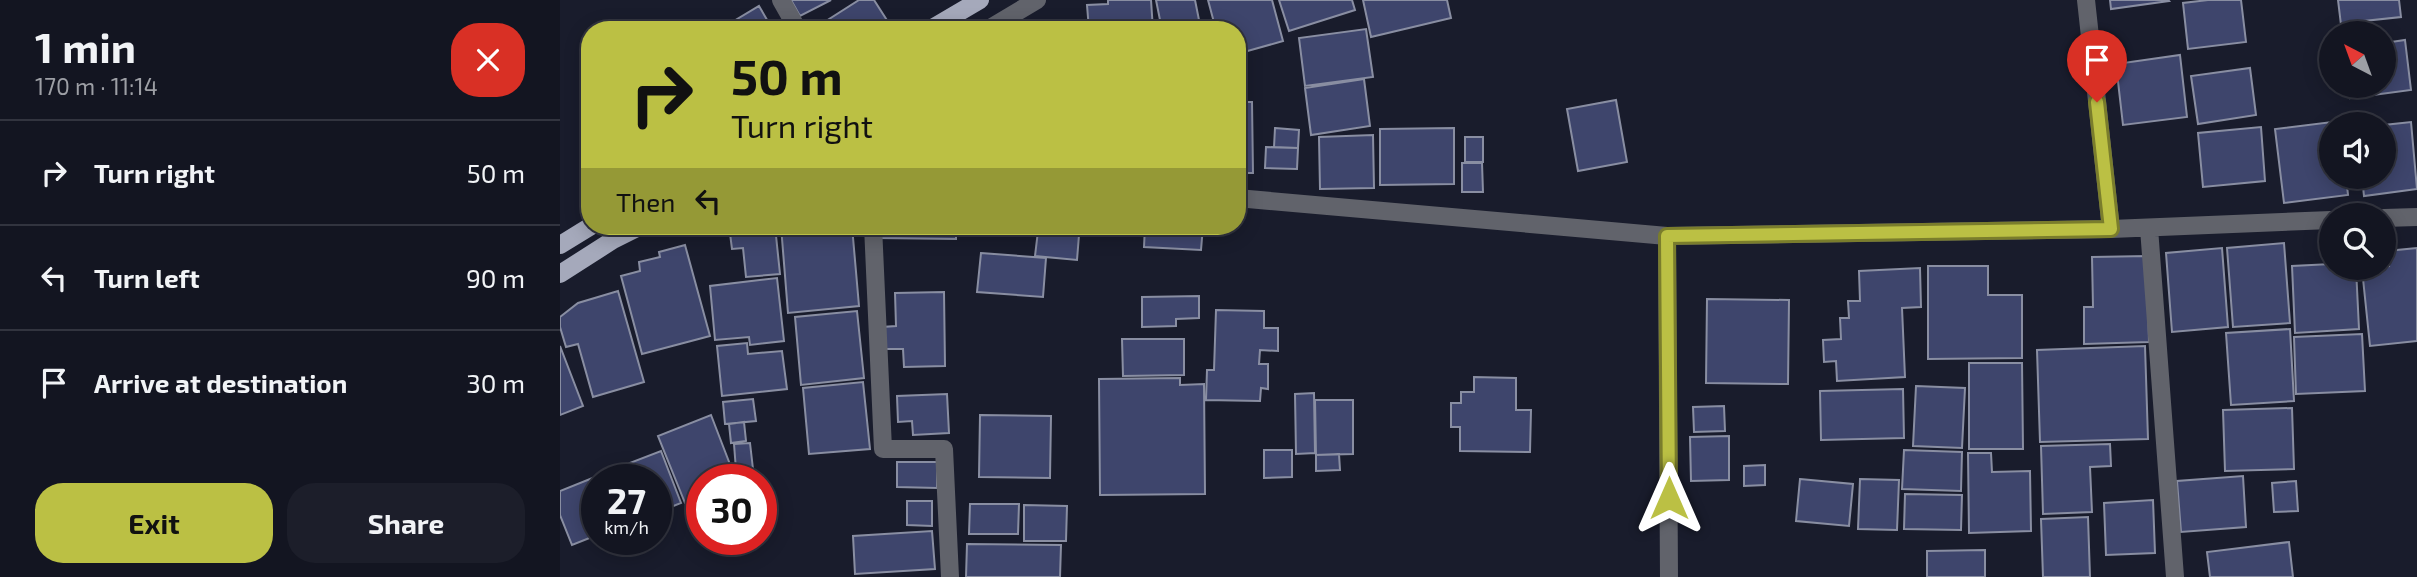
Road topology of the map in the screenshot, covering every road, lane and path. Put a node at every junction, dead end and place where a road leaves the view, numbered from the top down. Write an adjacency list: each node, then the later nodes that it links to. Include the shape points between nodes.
1 (781, 0): 5 (street)
2 (980, 0): 6 (main road)
3 (1037, 0): 7 (street)
4 (2087, 0): 13 (street)
5 (793, 21)
6 (944, 21)
7 (1002, 21)
8 (1246, 199): 17 (street)
9 (2417, 217): 10 (street)
10 (2396, 218)
11 (2319, 221): 12 (street)
12 (2148, 228): 13 (street); 22 (street)
13 (2111, 229): 17 (street)
14 (581, 232): 18 (main road)
15 (623, 235): 19 (main road)
16 (873, 235): 20 (street, via 884,449 944,449)
17 (1667, 236): 21 (street)
18 (560, 245)
19 (560, 274)
20 (950, 577)
21 (1669, 577)
22 (2175, 577)

